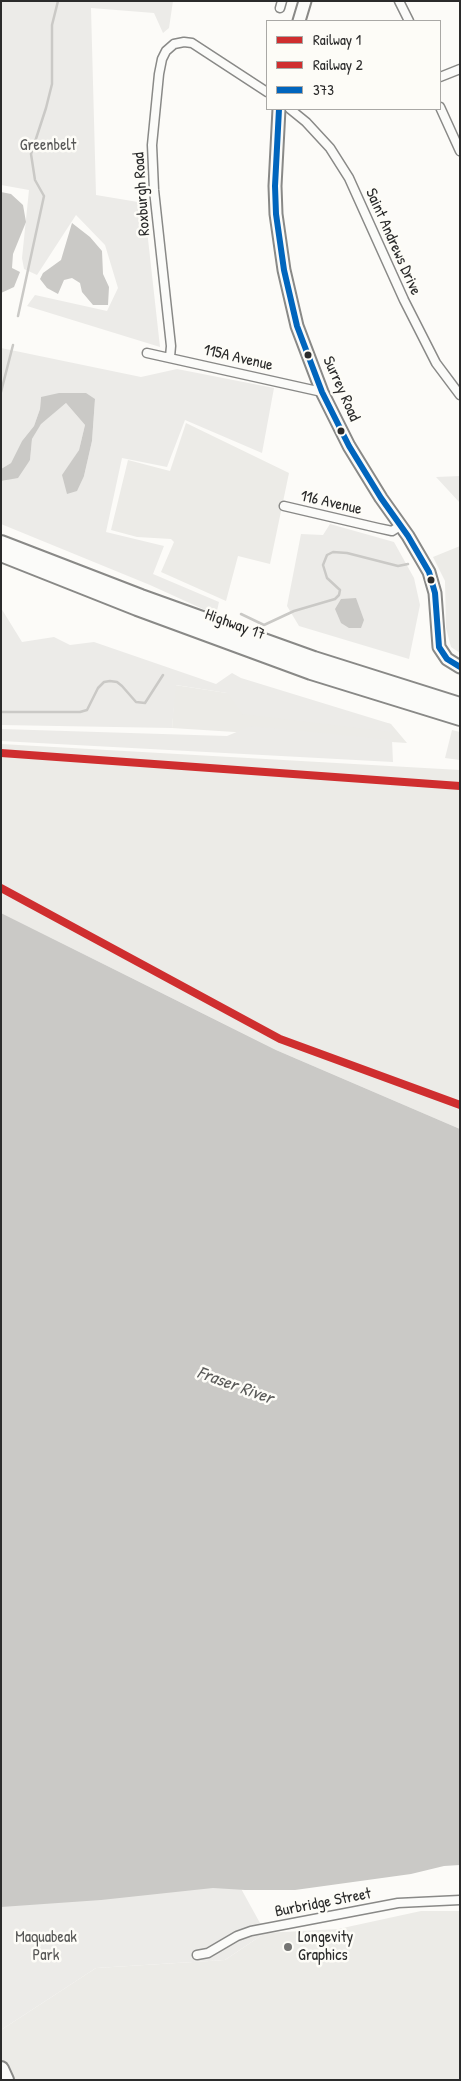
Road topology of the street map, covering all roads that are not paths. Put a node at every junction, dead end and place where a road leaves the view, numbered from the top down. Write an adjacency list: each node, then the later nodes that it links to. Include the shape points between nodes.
1 (305, 1): 3 (street)
2 (400, 1): 4 (street)
3 (298, 20)
4 (409, 20)
5 (460, 69): 6 (street)
6 (441, 78)
7 (266, 91): 13 (street, Roxburgh Road, via 196,45 184,42 170,47 162,59 152,144)
8 (441, 109): 11 (street)
9 (279, 110): 14 (street, Surrey Road, via 275,186 279,242 297,326)
10 (291, 110): 15 (street, Saint Andrews Drive, via 330,148 349,178 434,359)
11 (460, 151)
12 (147, 353): 13 (street, 115A Avenue)
13 (170, 357): 14 (street, 115A Avenue)
14 (322, 392): 17 (street, Surrey Road, via 353,453)
15 (460, 395)
16 (284, 506): 17 (street, 116 Avenue, via 392,531)
17 (400, 526): 20 (street, Surrey Road, via 423,561 434,586 439,647 447,659)
18 (1, 542): 21 (highway, Highway 17, via 314,659)
19 (1, 554): 22 (highway, Highway 17, via 311,672)
20 (460, 667)
21 (460, 705)
22 (460, 718)
23 (460, 1900): 24 (street, Burbridge Street, via 398,1902 251,1931 208,1953)
24 (197, 1955)
25 (1, 2069): 26 (highway)
26 (6, 2080)

